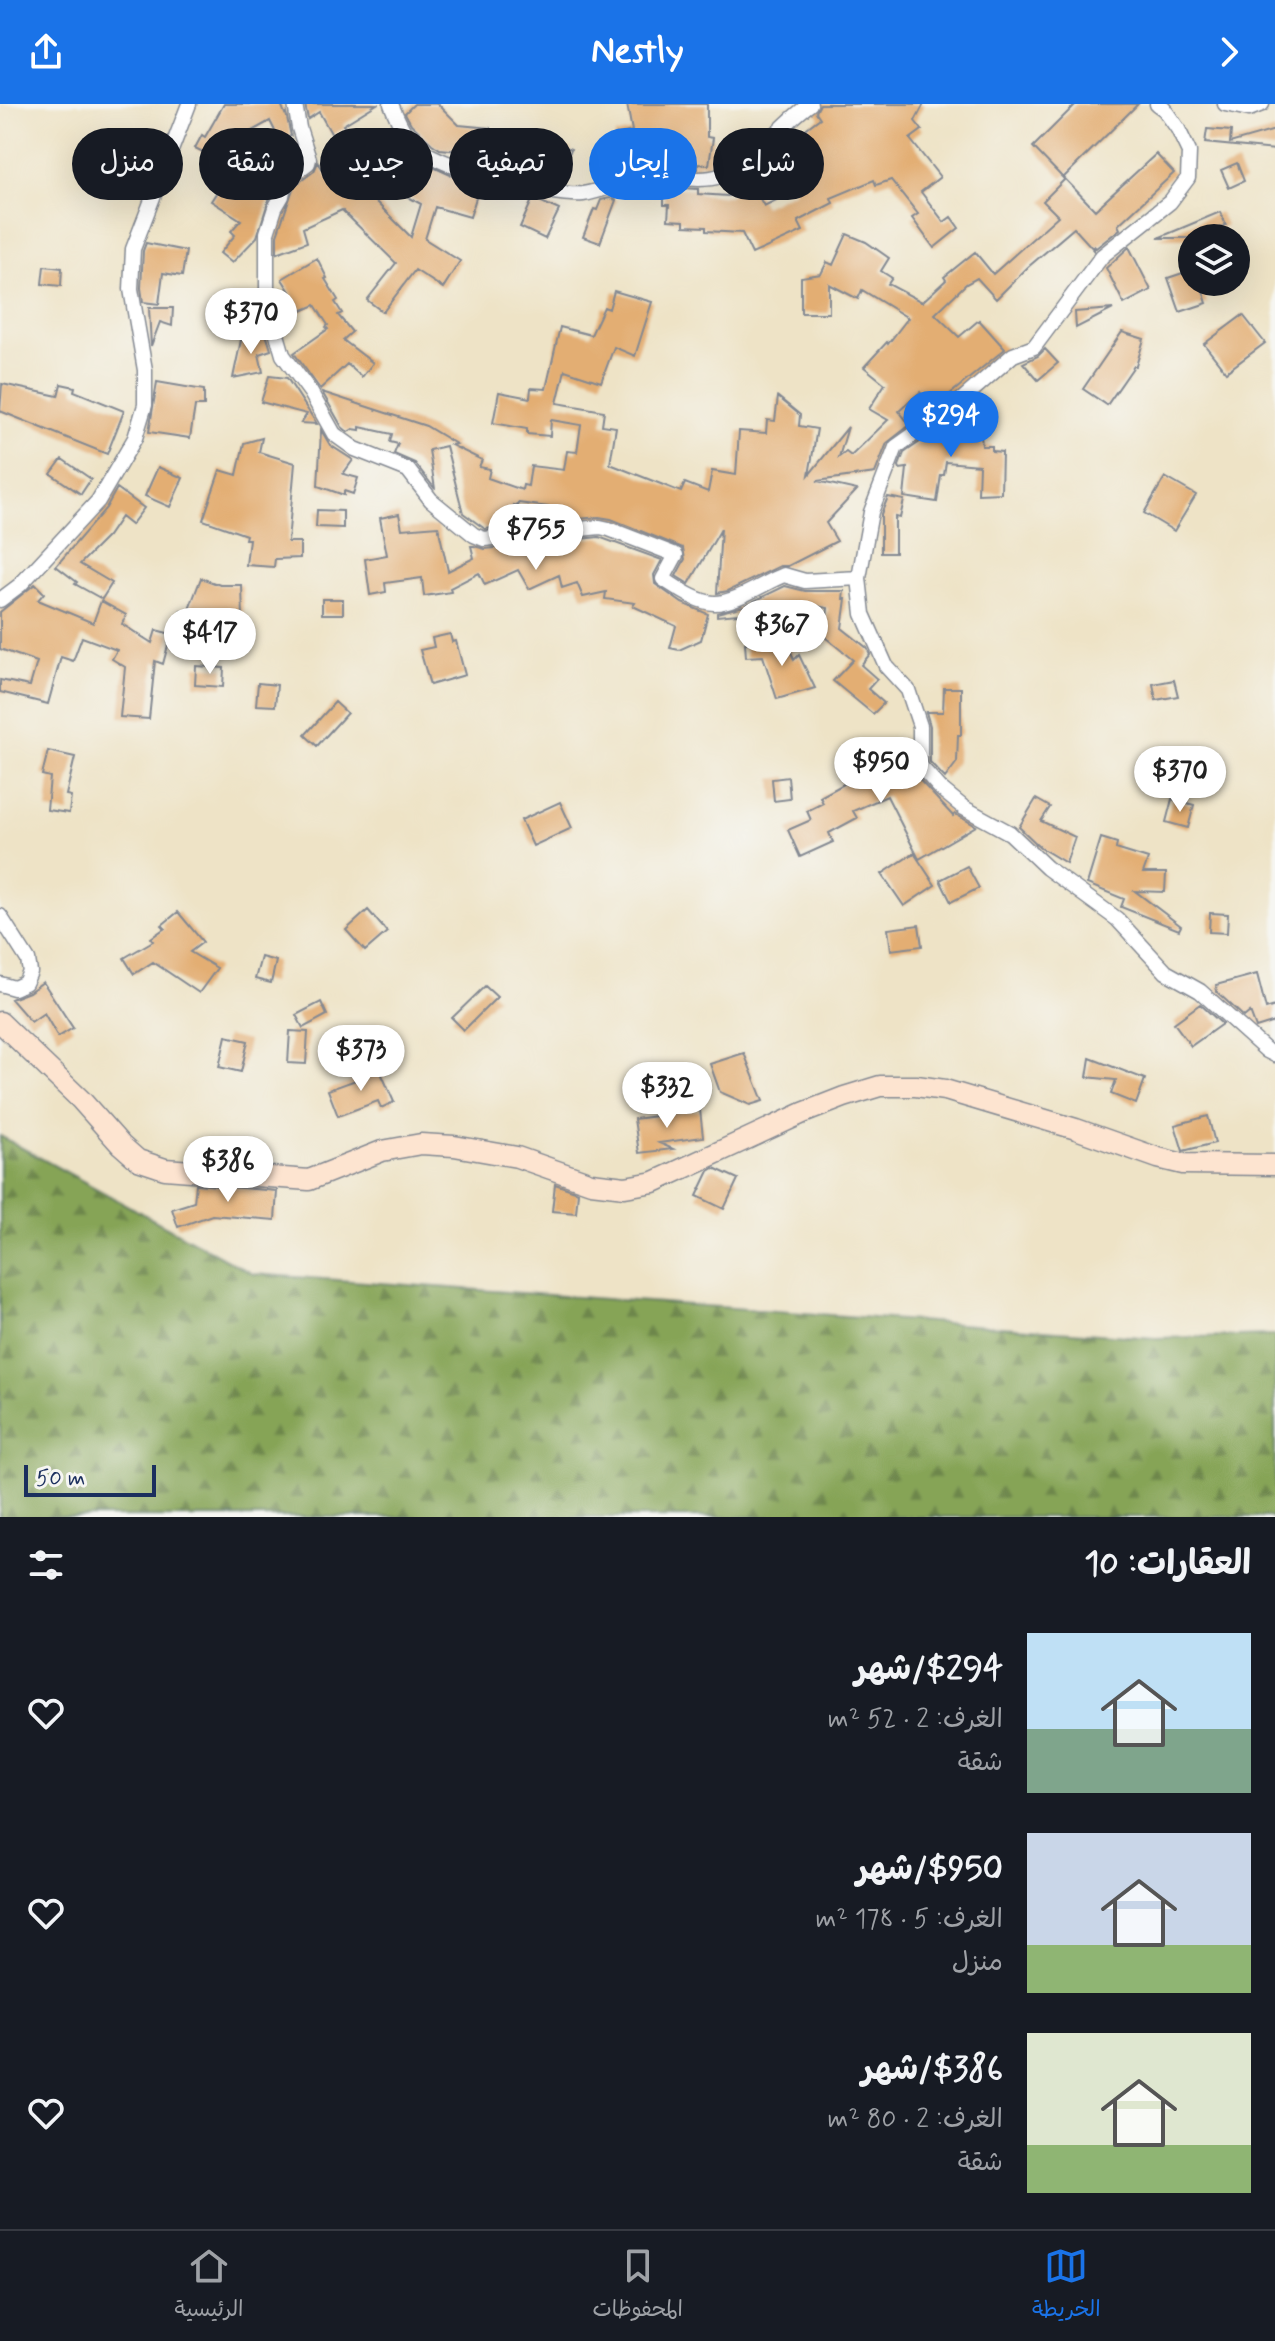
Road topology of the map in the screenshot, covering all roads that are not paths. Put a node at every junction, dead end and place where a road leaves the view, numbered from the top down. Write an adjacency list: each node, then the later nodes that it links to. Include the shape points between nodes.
1 (189, 104): 9 (street, via 133,249 131,289 145,370 145,405 135,438 98,501)
2 (295, 104): 8 (street, via 309,159 285,180 267,233 267,300 283,355 334,434 355,449 408,470 431,500 474,535 484,539 609,529 676,555 663,579 715,603 784,575 805,581)
3 (391, 104): 4 (street, via 409,138 442,162 556,194 584,194 637,178 719,176)
4 (810, 104)
5 (1225, 104): 6 (street, via 1249,109)
6 (1262, 104)
7 (1165, 105): 8 (street, via 1189,152 1188,178 1170,202 1102,256 1034,347 1013,355 896,447 871,512)
8 (859, 578): 13 (street, via 872,639 886,666 908,690 920,726 920,766 964,808 1010,833 1047,868 1117,919 1166,972 1200,991)
9 (0, 600)
10 (0, 916): 11 (street, via 30,972 25,983 14,988)
11 (0, 984)
12 (0, 1022): 14 (main road, via 121,1145 138,1160 165,1169 309,1180 382,1151 421,1144 517,1157 591,1183 625,1187 654,1182 803,1113 880,1086 960,1094 1183,1164)
13 (1275, 1055)
14 (1275, 1165)

